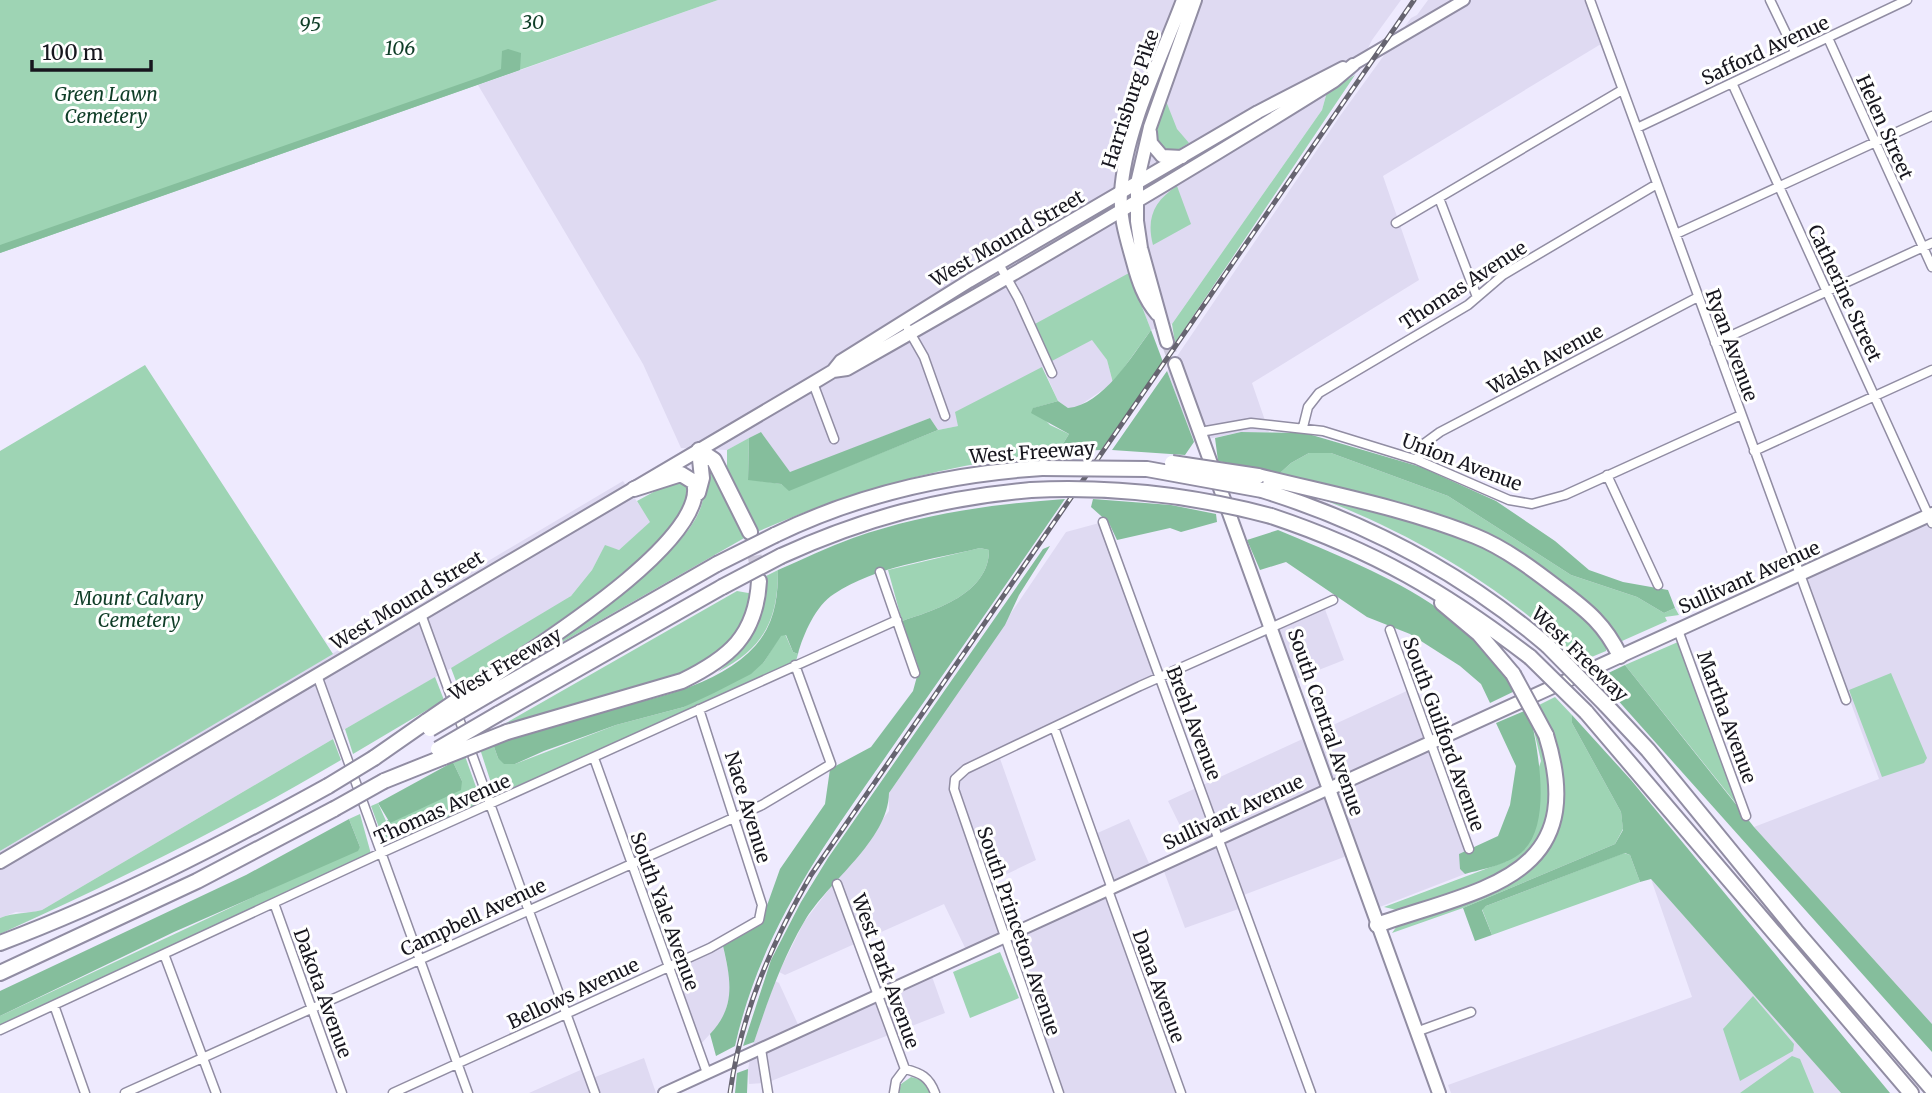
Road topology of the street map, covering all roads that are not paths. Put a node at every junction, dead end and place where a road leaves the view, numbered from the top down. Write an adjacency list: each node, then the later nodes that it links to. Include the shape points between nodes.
1 (1183, 0): 21 (main road, Harrisburg Pike, via 1137,125)
2 (1195, 0): 14 (main road, Harrisburg Pike)
3 (1464, 0): 10 (street, West Mound Street)
4 (1590, 0): 12 (street, Ryan Avenue)
5 (1770, 0): 9 (street)
6 (1907, 0): 7 (street, Safford Avenue)
7 (1890, 4): 8 (street, Safford Avenue)
8 (1828, 38): 9 (street, Safford Avenue); 16 (street, Helen Street)
9 (1795, 52): 11 (street, Safford Avenue)
10 (1353, 65): 17 (main road, West Mound Street); 23 (main road, West Mound Street)
11 (1732, 83): 15 (street, Safford Avenue); 20 (street, Catherine Street)
12 (1622, 90): 15 (street, Ryan Avenue); 22 (street)
13 (1932, 116): 16 (street)
14 (1150, 127): 17 (main road, via 1155,150 1167,158); 18 (main road, Harrisburg Pike)
15 (1637, 128): 19 (street, Ryan Avenue)
16 (1875, 142): 20 (street); 28 (street, Helen Street)
17 (1182, 157): 18 (main road, West Mound Street)
18 (1138, 183): 21 (main road, West Mound Street); 23 (main road, Harrisburg Pike)
19 (1657, 184): 26 (street, Ryan Avenue); 34 (street, Thomas Avenue, via 1503,275)
20 (1779, 187): 26 (street); 32 (street, Catherine Street)
21 (1121, 194): 24 (main road, Harrisburg Pike); 29 (main road, West Mound Street)
22 (1439, 198): 25 (street); 34 (street)
23 (1138, 202): 24 (main road, West Mound Street); 35 (main road, via 1141,248)
24 (1122, 211): 31 (main road, West Mound Street); 35 (main road, via 1134,266 1146,301)
25 (1396, 223)
26 (1676, 234): 33 (street, Ryan Avenue)
27 (1932, 243): 28 (street)
28 (1923, 247): 30 (street, Helen Street); 32 (street)
29 (999, 264): 31 (street); 36 (main road, West Mound Street)
30 (1932, 267)
31 (1008, 278): 36 (main road, West Mound Street); 41 (street)
32 (1827, 291): 38 (street); 43 (street, Catherine Street)
33 (1698, 296): 38 (street, Ryan Avenue); 51 (street, Walsh Avenue, via 1440,432 1425,443)
34 (1477, 297): 46 (street, Thomas Avenue, via 1319,393 1308,407)
35 (1158, 316): 37 (main road)
36 (907, 327): 42 (main road, West Mound Street, via 847,369); 45 (street, via 925,358)
37 (1167, 342)
38 (1715, 343): 44 (street, Ryan Avenue)
39 (1175, 364): 47 (main road, South Central Avenue)
40 (1932, 370): 43 (street)
41 (1052, 373)
42 (813, 383): 48 (street); 49 (main road, West Mound Street)
43 (1875, 396): 50 (street); 56 (street, Catherine Street)
44 (1741, 415): 50 (street, Ryan Avenue); 52 (street, Union Avenue)
45 (945, 416)
46 (1303, 427): 47 (street, Union Avenue, via 1251,423); 51 (street, Union Avenue)
47 (1200, 432): 67 (main road, South Central Avenue)
48 (834, 439)
49 (699, 450): 54 (main road, West Mound Street); 55 (highway, via 702,478); 58 (highway, via 714,460)
50 (1754, 452): 61 (street, Ryan Avenue)
51 (1417, 460): 52 (street, Union Avenue, via 1520,503 1553,500)
52 (1607, 475): 63 (street)
53 (1260, 483): 70 (highway, via 1391,508 1476,536 1580,605 1608,631); 75 (highway, West Freeway, bridge, via 1147,469 1042,468 970,475 906,488 850,504 775,535); 114 (highway, West Freeway, bridge, via 1410,550 1480,592 1548,646 1648,750)
54 (634, 489): 55 (highway, via 681,474 694,482); 65 (main road, West Mound Street)
55 (695, 499): 75 (highway, via 680,528 632,577)
56 (1931, 518): 61 (main road, Sullivant Avenue)
57 (1103, 522): 74 (street, Brehl Avenue)
58 (750, 532)
59 (1403, 570): 80 (highway, West Freeway, bridge, via 1349,543 1218,502 1137,491 1031,490 934,503 887,514 781,556 498,715); 96 (highway, bridge, via 1461,617 1513,674 1546,736 1557,794 1547,839 1528,865 1500,882); 133 (highway, West Freeway, bridge, via 1467,609 1530,657 1586,712)
60 (880, 572): 66 (street)
61 (1800, 575): 69 (main road, Sullivant Avenue); 76 (street, Ryan Avenue)
62 (759, 581): 80 (highway, bridge, via 747,632 707,669 673,684)
63 (1658, 585)
64 (1333, 600): 67 (street)
65 (421, 614): 73 (main road, West Mound Street); 83 (street)
66 (897, 620): 71 (street, Thomas Avenue); 72 (street)
67 (1273, 626): 74 (street); 82 (main road, South Central Avenue)
68 (1390, 630): 79 (street, South Guilford Avenue)
69 (1678, 630): 70 (main road, Sullivant Avenue); 84 (street, Martha Avenue)
70 (1620, 656): 79 (main road, Sullivant Avenue)
71 (795, 665): 77 (street, Thomas Avenue); 85 (street, Campbell Avenue, via 831,764)
72 (915, 673)
73 (317, 675): 88 (street); 89 (main road, West Mound Street)
74 (1159, 677): 78 (street); 86 (street, Brehl Avenue)
75 (485, 690): 98 (highway, West Freeway, bridge, via 328,786 143,883)
76 (1846, 700)
77 (699, 709): 81 (street, Thomas Avenue); 85 (street, Nace Avenue)
78 (1054, 727): 92 (street, Dana Avenue); 97 (street, South Princeton Avenue, via 966,769 955,779 954,789)
79 (1429, 743): 82 (main road, Sullivant Avenue); 87 (street, South Guilford Avenue)
80 (441, 753): 102 (highway, bridge, via 197,881)
81 (594, 758): 83 (street, Thomas Avenue); 90 (street, South Yale Avenue)
82 (1329, 789): 86 (street, Sullivant Avenue); 96 (main road, South Central Avenue)
83 (491, 805): 88 (street, Thomas Avenue); 94 (street)
84 (1746, 816)
85 (734, 817): 90 (street, Campbell Avenue); 95 (street, Nace Avenue, via 762,905)
86 (1220, 840): 92 (street, Sullivant Avenue); 131 (street, Brehl Avenue)
87 (1468, 849)
88 (381, 853): 93 (street, Thomas Avenue); 100 (street)
89 (0, 862)
90 (631, 862): 94 (street, Campbell Avenue); 101 (street, South Yale Avenue)
91 (836, 884): 103 (street, West Park Avenue)
92 (1110, 889): 97 (street, Sullivant Avenue); 130 (street, Dana Avenue)
93 (274, 903): 99 (street, Thomas Avenue); 105 (street, Dakota Avenue)
94 (529, 909): 100 (street, Campbell Avenue); 107 (street)
95 (761, 916): 101 (street, Bellows Avenue, via 749,928)
96 (1377, 925): 109 (main road, South Central Avenue)
97 (1003, 938): 103 (street, Sullivant Avenue); 129 (street, South Princeton Avenue)
98 (0, 943)
99 (164, 954): 104 (street, Thomas Avenue); 111 (street)
100 (419, 959): 105 (street, Campbell Avenue); 112 (street)
101 (669, 967): 107 (street, Bellows Avenue); 115 (street, South Yale Avenue)
102 (0, 973)
103 (878, 995): 110 (street, Sullivant Avenue); 113 (street, West Park Avenue)
104 (54, 1005): 108 (street, Thomas Avenue); 118 (street)
105 (311, 1007): 111 (street, Campbell Avenue); 121 (street, Dakota Avenue)
106 (1471, 1012): 109 (street)
107 (566, 1014): 112 (street, Bellows Avenue); 124 (street)
108 (0, 1030)
109 (1416, 1032): 132 (main road, South Central Avenue)
110 (761, 1049): 115 (street, Sullivant Avenue); 126 (street)
111 (202, 1057): 119 (street, Campbell Avenue); 120 (street)
112 (457, 1064): 122 (street, Bellows Avenue); 123 (street)
113 (905, 1069): 127 (street, West Park Avenue); 128 (street, West Park Avenue, via 930,1080)
114 (1915, 1070): 116 (highway); 117 (highway, West Freeway)
115 (707, 1073): 125 (street, Sullivant Avenue)
116 (1932, 1082)
117 (1932, 1089)
118 (85, 1093)
119 (125, 1093)
120 (216, 1093)
121 (342, 1093)
122 (393, 1093)
123 (468, 1093)
124 (594, 1093)
125 (664, 1093)
126 (768, 1093)
127 (894, 1093)
128 (934, 1093)
129 (1059, 1093)
130 (1181, 1093)
131 (1311, 1093)
132 (1439, 1093)
133 (1910, 1093)

